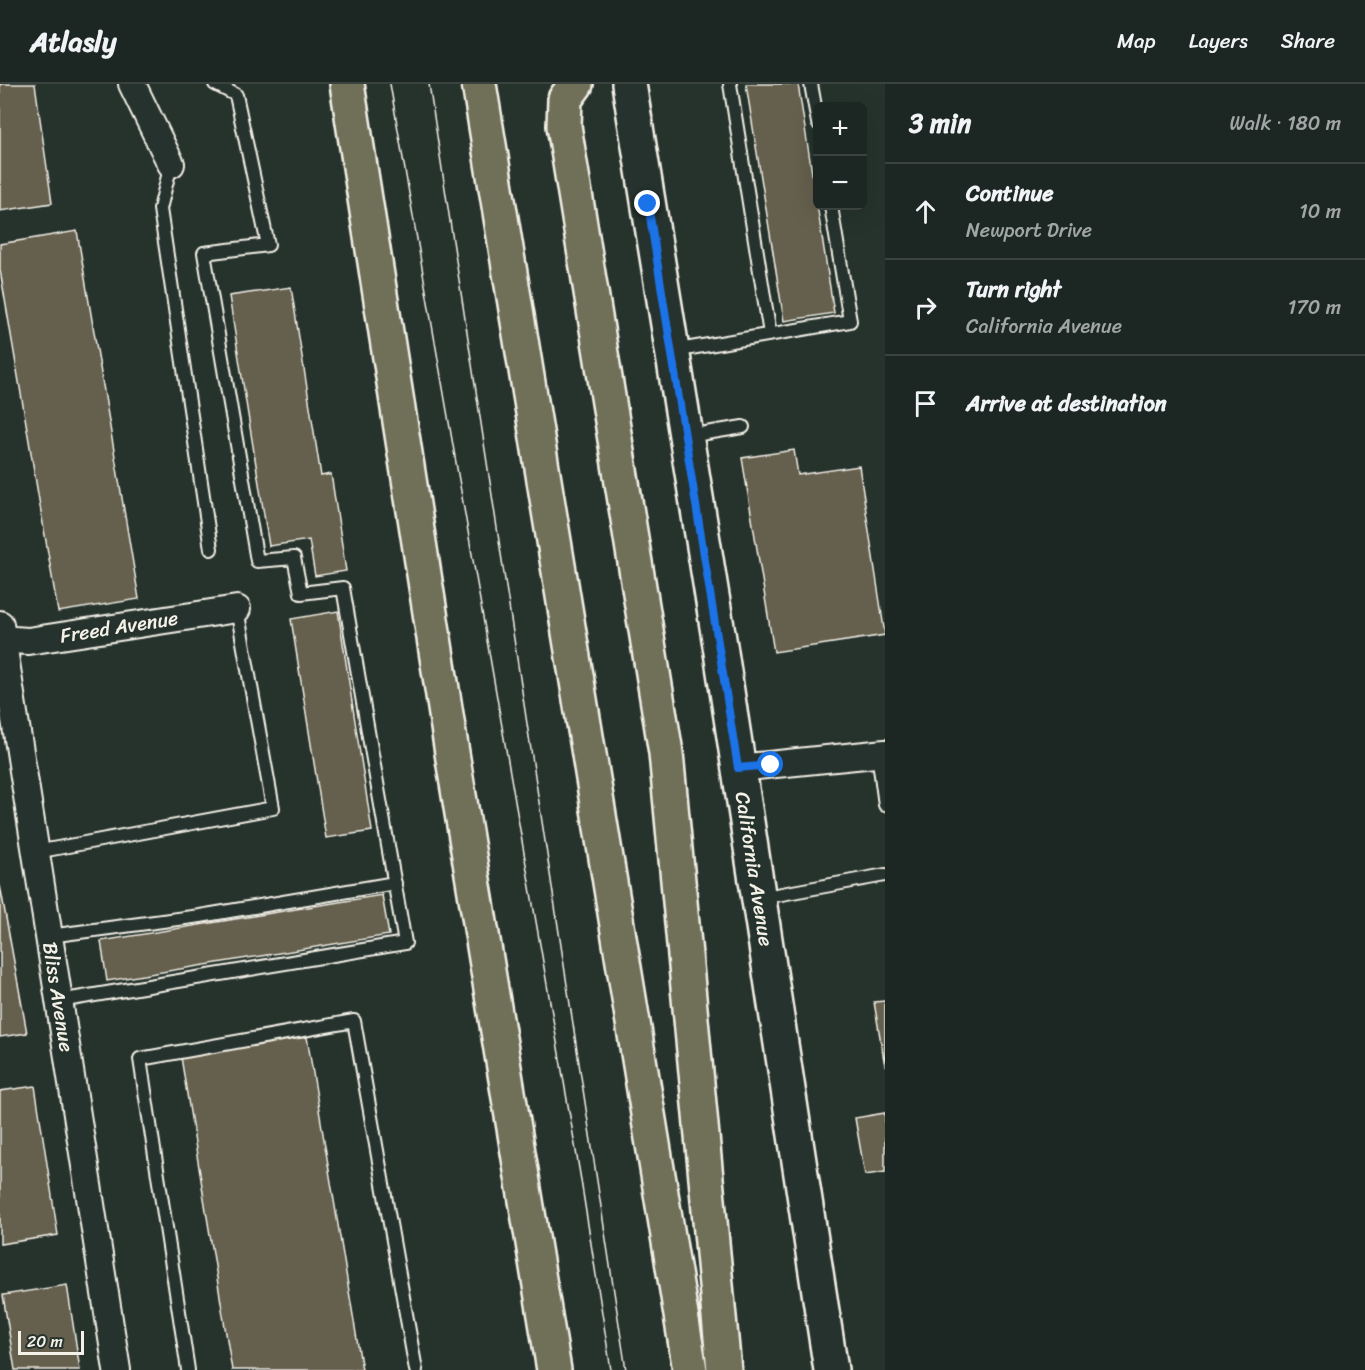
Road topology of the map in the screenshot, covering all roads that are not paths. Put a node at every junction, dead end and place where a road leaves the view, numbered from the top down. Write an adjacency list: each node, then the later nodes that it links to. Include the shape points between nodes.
1 (132, 84): 11 (street)
2 (215, 84): 26 (lane, via 236,95 268,245 204,253 257,561 294,558 301,593 343,588)
3 (326, 84): 21 (highway)
4 (347, 84): 21 (highway)
5 (479, 84): 34 (highway)
6 (576, 84): 35 (highway, via 565,99 564,126 666,753)
7 (629, 84): 14 (main road, California Avenue)
8 (730, 84): 13 (lane)
9 (811, 84): 10 (lane)
10 (814, 102)
11 (171, 164): 17 (lane, via 160,209)
12 (832, 210): 13 (lane, via 850,321)
13 (770, 334): 14 (lane)
14 (672, 352): 16 (main road, California Avenue)
15 (743, 427): 16 (lane)
16 (686, 437): 22 (main road, California Avenue)
17 (211, 549)
18 (237, 609): 19 (street, Freed Avenue, via 28,641); 24 (lane, via 273,808)
19 (1, 634): 24 (street, Bliss Avenue)
20 (881, 753): 22 (street); 23 (lane)
21 (453, 759): 33 (highway)
22 (738, 768): 27 (main road, California Avenue)
23 (885, 805)
24 (36, 852): 28 (street, Bliss Avenue)
25 (885, 875): 27 (lane)
26 (395, 883): 28 (lane, via 200,916); 29 (lane, via 405,943)
27 (759, 898): 36 (main road, California Avenue)
28 (49, 936): 29 (street, Bliss Avenue)
29 (59, 1001): 30 (street, Bliss Avenue)
30 (117, 1370)
31 (188, 1370): 32 (lane, via 140,1059 354,1022)
32 (416, 1370)
33 (554, 1370)
34 (690, 1370)
35 (724, 1370)
36 (831, 1370)

